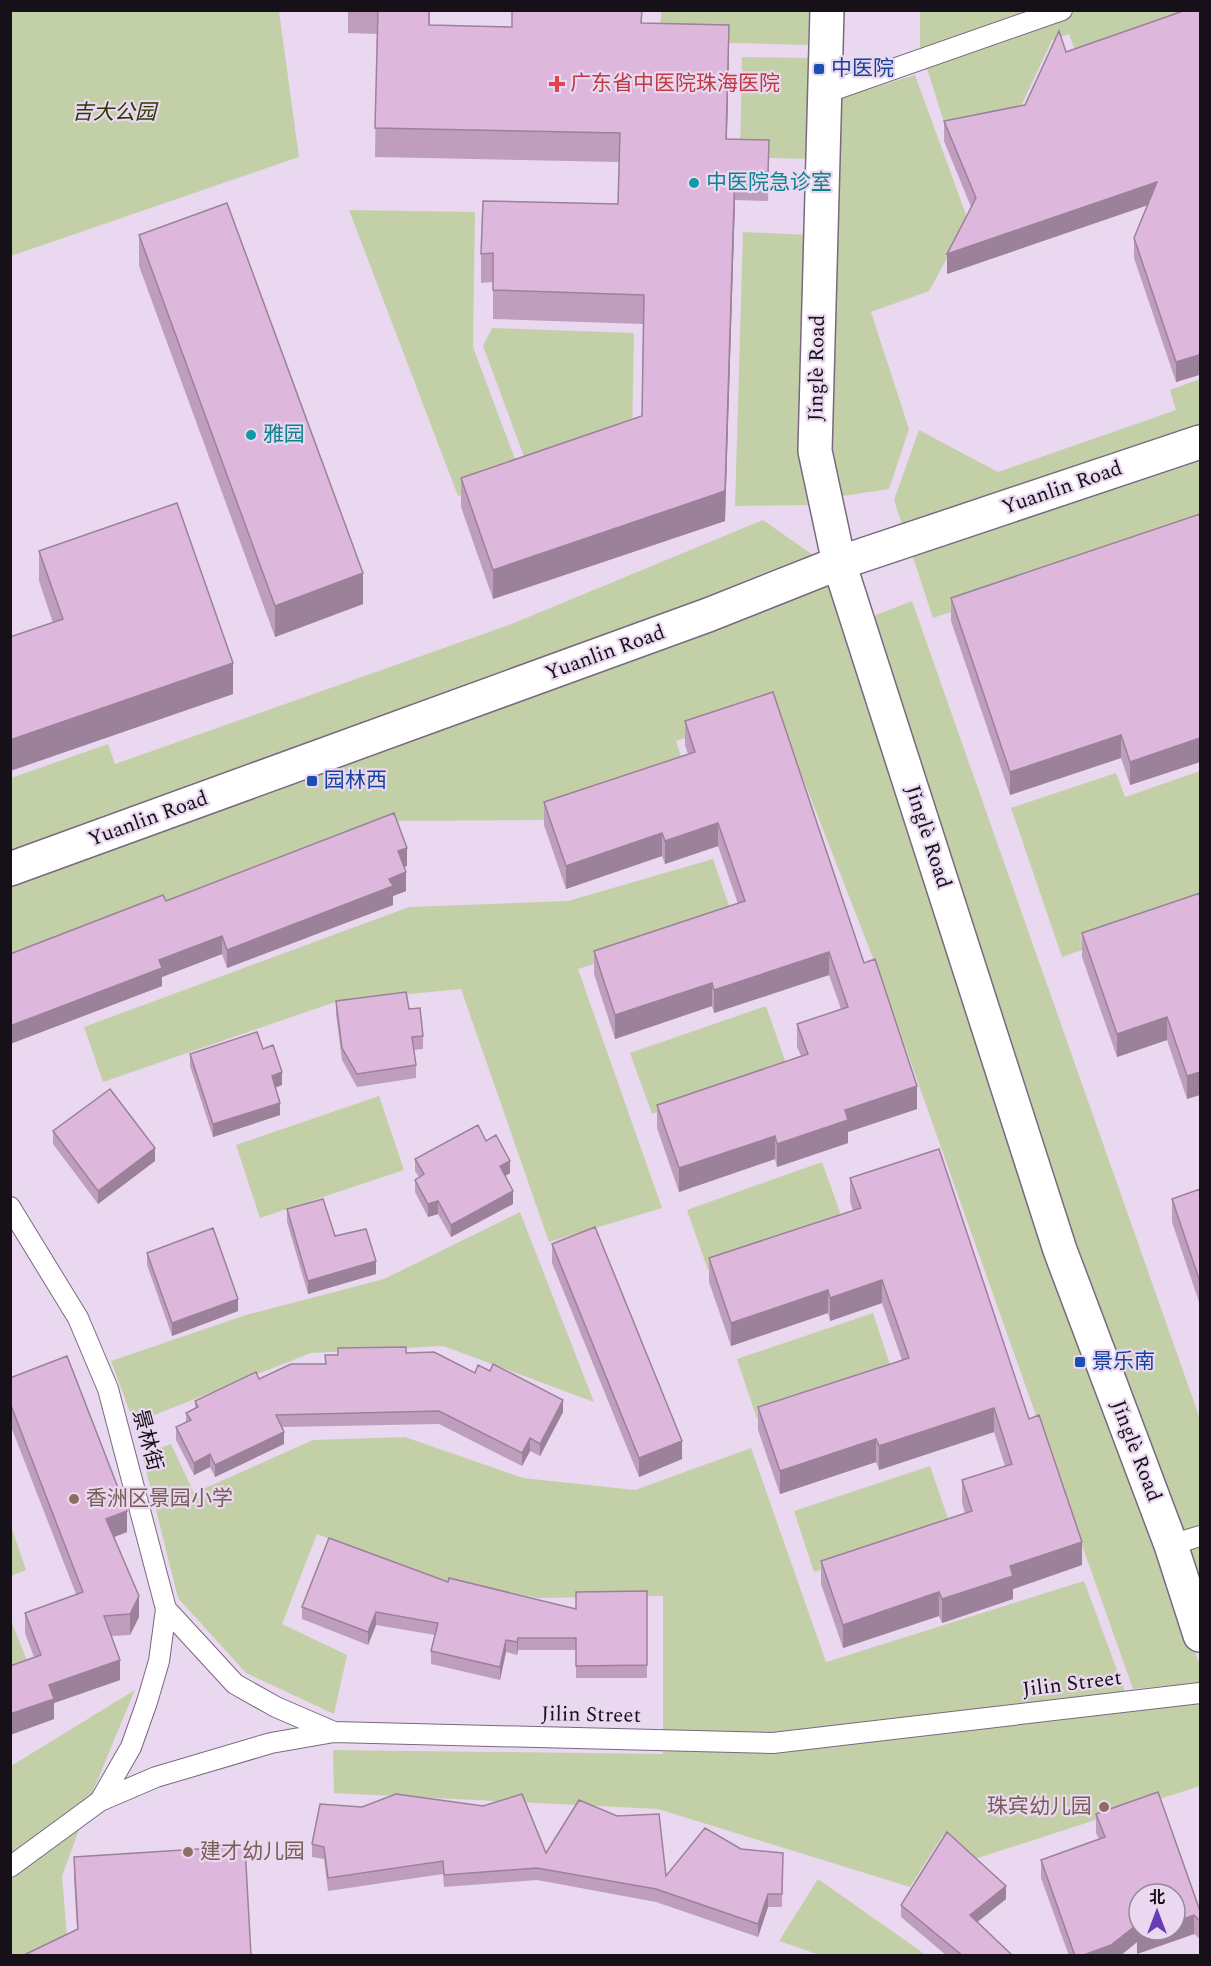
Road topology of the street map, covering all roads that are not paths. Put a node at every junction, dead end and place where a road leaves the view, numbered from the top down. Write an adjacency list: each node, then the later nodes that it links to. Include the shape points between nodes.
1 (827, 10): 3 (street, Jǐnglè Road)
2 (1062, 10): 3 (lane)
3 (825, 93): 5 (street, Jǐnglè Road, via 815,451)
4 (1200, 442): 5 (street, Yuanlin Road)
5 (839, 563): 6 (street, Yuanlin Road, via 708,615); 8 (street, Jǐnglè Road, via 1060,1250)
6 (10, 868)
7 (10, 1207): 9 (lane, 景林街, via 78,1318 108,1389)
8 (1186, 1540): 10 (street, Jǐnglè Road)
9 (166, 1609): 12 (lane, via 235,1684); 13 (lane, 景林街, via 159,1661 143,1713 131,1747)
10 (1200, 1635)
11 (1200, 1693): 12 (lane, Jilin Street, via 773,1743)
12 (334, 1732): 13 (lane, Jilin Street, via 210,1759)
13 (100, 1801): 14 (lane, Jilin Street)
14 (10, 1867)

